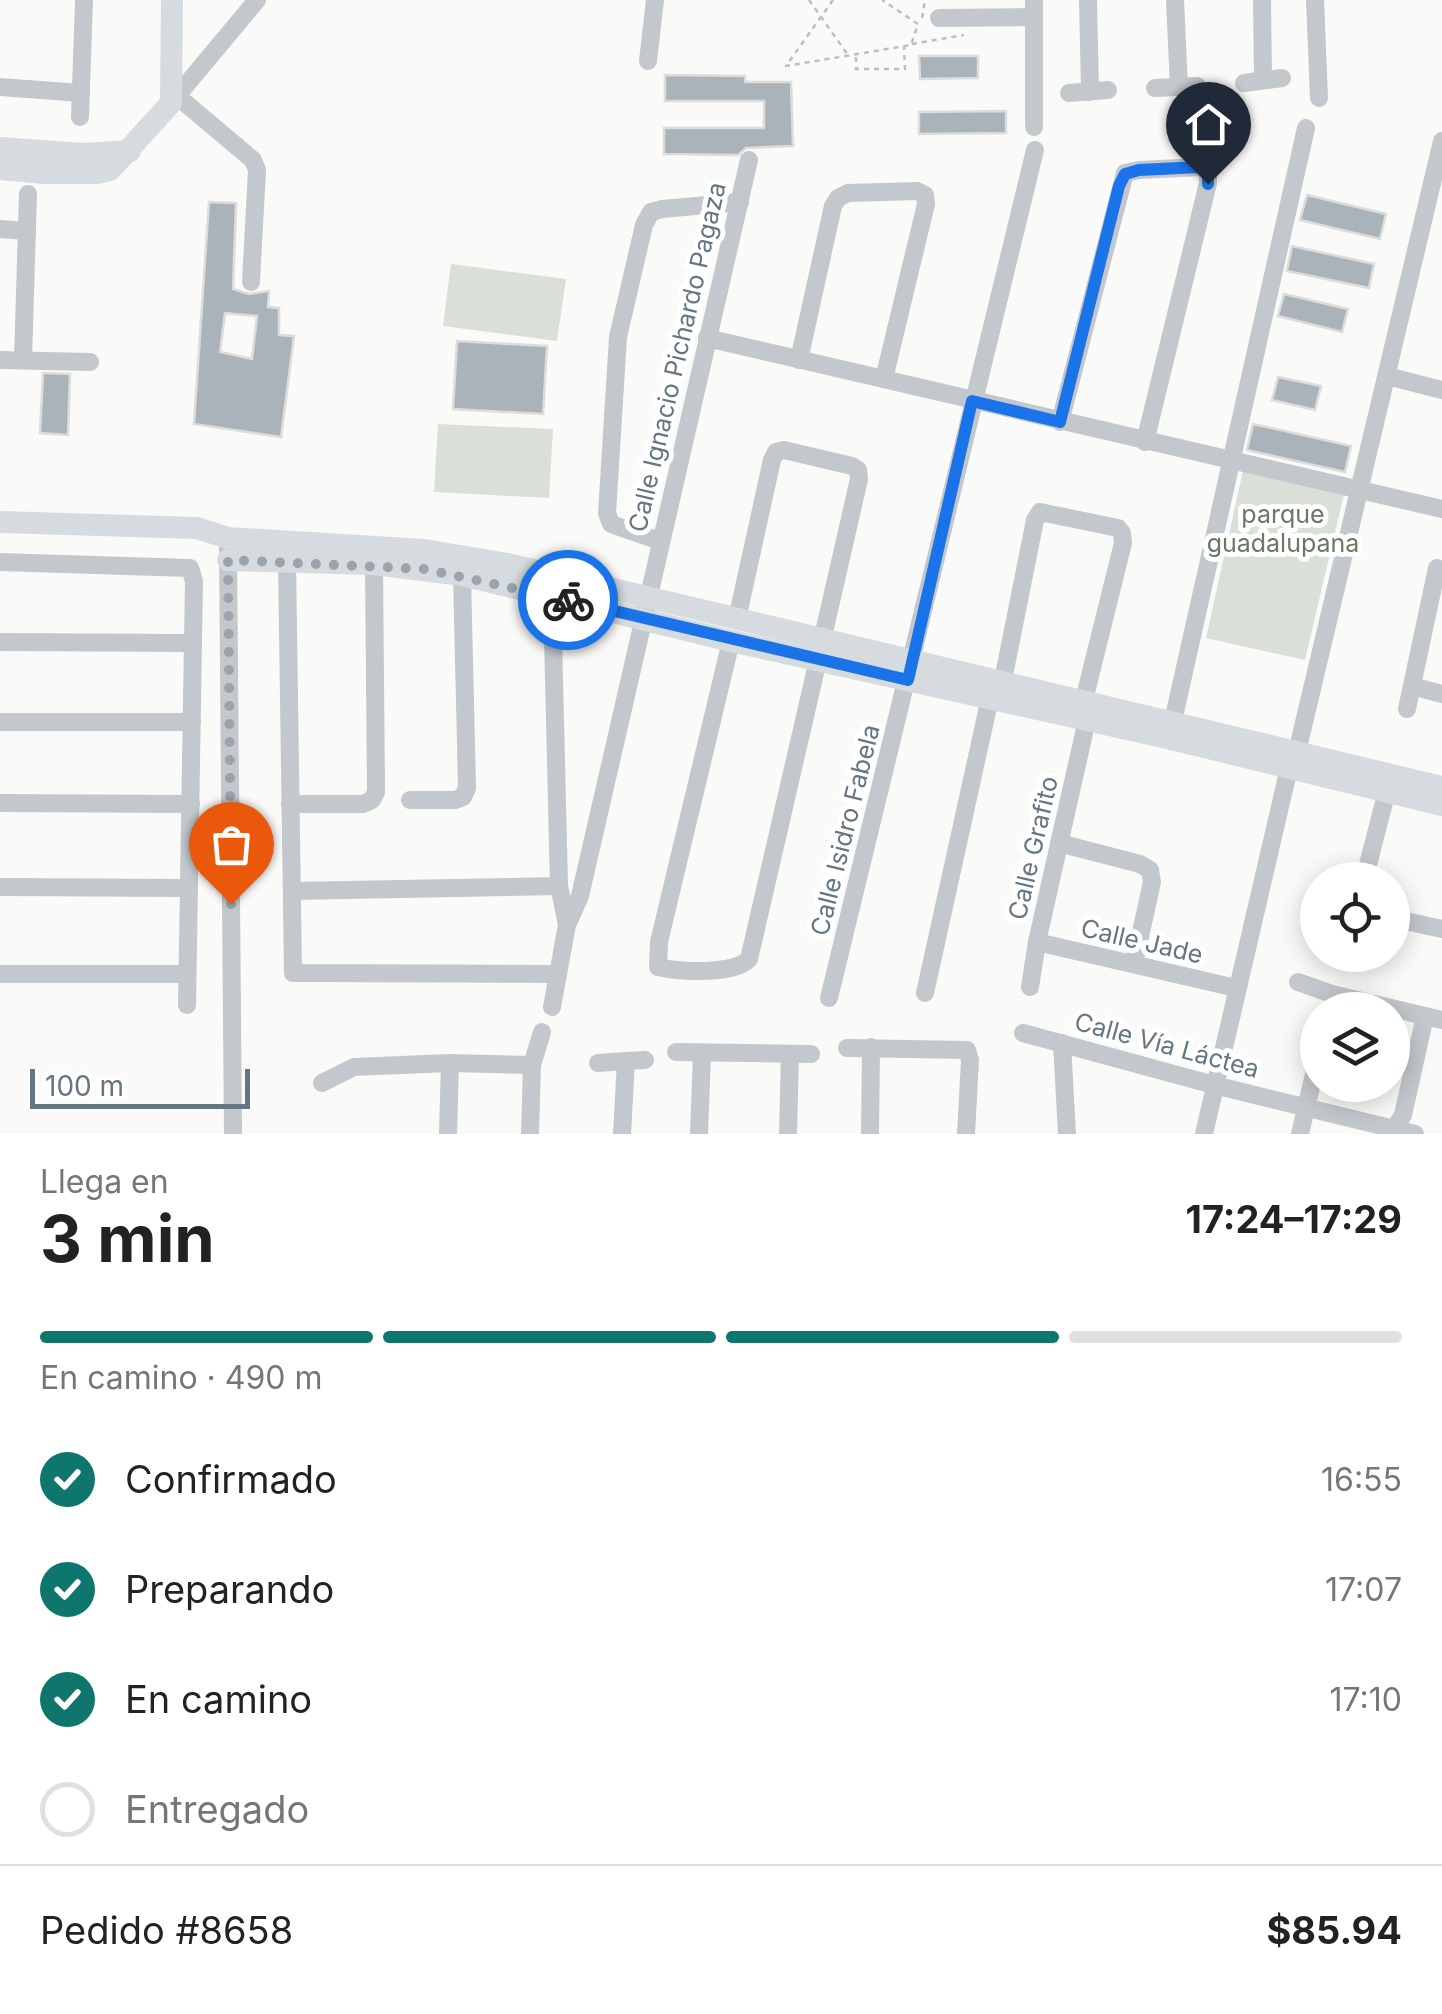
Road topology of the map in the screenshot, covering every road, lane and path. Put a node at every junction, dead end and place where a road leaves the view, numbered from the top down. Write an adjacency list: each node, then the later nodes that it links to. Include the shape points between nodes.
1 (84, 0): 26 (street)
2 (172, 0): 29 (main road)
3 (257, 0): 29 (street)
4 (655, 0): 22 (street)
5 (810, 0): 14 (path)
6 (833, 0): 14 (path)
7 (882, 0): 17 (path)
8 (925, 0): 17 (path)
9 (1088, 0): 27 (street, via 1099,91)
10 (1175, 0): 25 (street, via 1188,87)
11 (1262, 0): 23 (street)
12 (1315, 0): 28 (street)
13 (1034, 8): 15 (street); 31 (street)
14 (821, 16): 21 (path); 21 (path, via 786,66)
15 (979, 17): 16 (street); 18 (path, via 978,32)
16 (939, 18)
17 (918, 24): 18 (path)
18 (911, 44): 19 (path)
19 (904, 46): 20 (path); 20 (path, via 905,68 856,69)
20 (856, 55): 21 (path)
21 (849, 56)
22 (648, 61)
23 (1263, 80)
24 (0, 88): 26 (street)
25 (1155, 88)
26 (81, 92): 30 (street)
27 (1068, 94)
28 (1319, 98)
29 (174, 100): 36 (main road); 43 (street, via 253,160)
30 (80, 117)
31 (1034, 127)
32 (1306, 128): 55 (street)
33 (1442, 141): 49 (street)
34 (0, 148): 36 (main road)
35 (1035, 150): 52 (street, Calle Isidro Fabela)
36 (130, 151): 38 (main road, via 97,173)
37 (749, 160): 40 (street, Calle Ignacio Pichardo Pagaza)
38 (0, 169)
39 (28, 194): 42 (street)
40 (740, 202): 44 (street, Calle Ignacio Pichardo Pagaza); 59 (street, via 651,212 635,262 618,337 607,513 624,531)
41 (0, 229): 42 (street)
42 (27, 231): 46 (street)
43 (252, 282)
44 (707, 338): 47 (street); 59 (street, Calle Ignacio Pichardo Pagaza)
45 (0, 360): 46 (street)
46 (23, 360): 48 (street)
47 (799, 360): 50 (street); 50 (street, via 838,198 917,192 926,204)
48 (90, 362)
49 (1387, 376): 51 (street); 56 (street)
50 (884, 380): 52 (street)
51 (1442, 390)
52 (972, 401): 53 (street); 73 (street, Calle Isidro Fabela)
53 (1060, 422): 54 (street); 54 (street, via 1125,174 1200,167 1208,172 1208,184)
54 (1145, 442): 55 (street)
55 (1234, 461): 56 (street); 79 (street)
56 (1358, 489): 57 (street); 82 (street)
57 (1442, 509)
58 (0, 522): 60 (main road, via 196,528)
59 (660, 540): 68 (street, Calle Ignacio Pichardo Pagaza)
60 (228, 549): 61 (main road); 68 (main road, via 424,550 508,564); 130 (street)
61 (287, 560): 63 (main road); 88 (street)
62 (0, 562): 71 (street, via 190,568)
63 (374, 564): 65 (main road); 88 (street, via 376,792 363,804)
64 (1437, 568): 67 (street)
65 (462, 576): 66 (main road); 85 (street, via 467,788 455,800)
66 (552, 596): 68 (main road); 92 (street)
67 (1437, 600): 74 (street)
68 (644, 607): 69 (main road); 97 (street, Calle Ignacio Pichardo Pagaza)
69 (734, 630): 72 (main road); 72 (street, via 772,460 784,450 858,470); 72 (street, via 658,967 734,969 749,959)
70 (0, 642): 71 (street)
71 (192, 642): 81 (street)
72 (820, 650): 73 (main road)
73 (909, 671): 75 (main road); 109 (street, Calle Isidro Fabela)
74 (1412, 686): 76 (street); 77 (street)
75 (996, 689): 78 (main road); 78 (street, Calle Grafito, via 1040,512 1118,528 1123,543); 108 (street)
76 (1442, 694)
77 (1408, 709)
78 (1086, 710): 79 (main road); 82 (main road); 90 (street, Calle Grafito)
79 (1173, 721): 82 (main road)
80 (0, 722): 81 (street)
81 (192, 722): 87 (street)
82 (1293, 760): 83 (main road); 84 (main road); 106 (street)
83 (1442, 786)
84 (1387, 791): 89 (main road); 91 (street)
85 (410, 800)
86 (0, 803): 87 (street)
87 (191, 804): 94 (street)
88 (290, 804): 95 (street)
89 (1442, 805)
90 (1059, 843): 99 (street, Calle Grafito); 100 (street, via 1150,870)
91 (1369, 862)
92 (559, 886): 95 (street); 97 (street)
93 (0, 887): 94 (street)
94 (189, 888): 102 (street)
95 (292, 891): 103 (street, via 293,973)
96 (1410, 922): 98 (street)
97 (568, 925): 103 (street, Calle Ignacio Pichardo Pagaza)
98 (1442, 929)
99 (1037, 942): 100 (street, Calle Jade); 105 (street, Calle Grafito)
100 (1134, 964): 106 (street, Calle Jade)
101 (0, 974): 102 (street)
102 (188, 974): 110 (street)
103 (558, 974): 111 (street, Calle Ignacio Pichardo Pagaza)
104 (1298, 982): 107 (street)
105 (1030, 988)
106 (1236, 988): 126 (street)
107 (1314, 992)
108 (925, 993)
109 (829, 998)
110 (187, 1005)
111 (552, 1007)
112 (1434, 1018): 129 (street, via 1404,1115)
113 (542, 1032): 124 (street)
114 (1023, 1033): 115 (street, Calle Vía Láctea)
115 (1062, 1043): 126 (street, Calle Vía Láctea); 138 (street)
116 (847, 1048): 117 (street)
117 (871, 1048): 136 (street); 137 (street, via 967,1050)
118 (676, 1052): 119 (street)
119 (702, 1053): 120 (street); 134 (street)
120 (790, 1054): 121 (street); 135 (street)
121 (811, 1054)
122 (598, 1063): 133 (street, via 635,1061)
123 (450, 1064): 124 (street); 125 (street, via 354,1067); 131 (street)
124 (532, 1065): 132 (street)
125 (322, 1083)
126 (1214, 1085): 128 (street, Calle Vía Láctea); 139 (street)
127 (1308, 1102): 128 (street)
128 (1307, 1106): 129 (street, Calle Vía Láctea); 140 (street)
129 (1392, 1132): 141 (street, Calle Vía Láctea)
130 (234, 1134)
131 (448, 1134)
132 (530, 1134)
133 (622, 1134)
134 (699, 1134)
135 (788, 1134)
136 (870, 1134)
137 (966, 1134)
138 (1067, 1134)
139 (1204, 1134)
140 (1300, 1134)
141 (1415, 1134)

